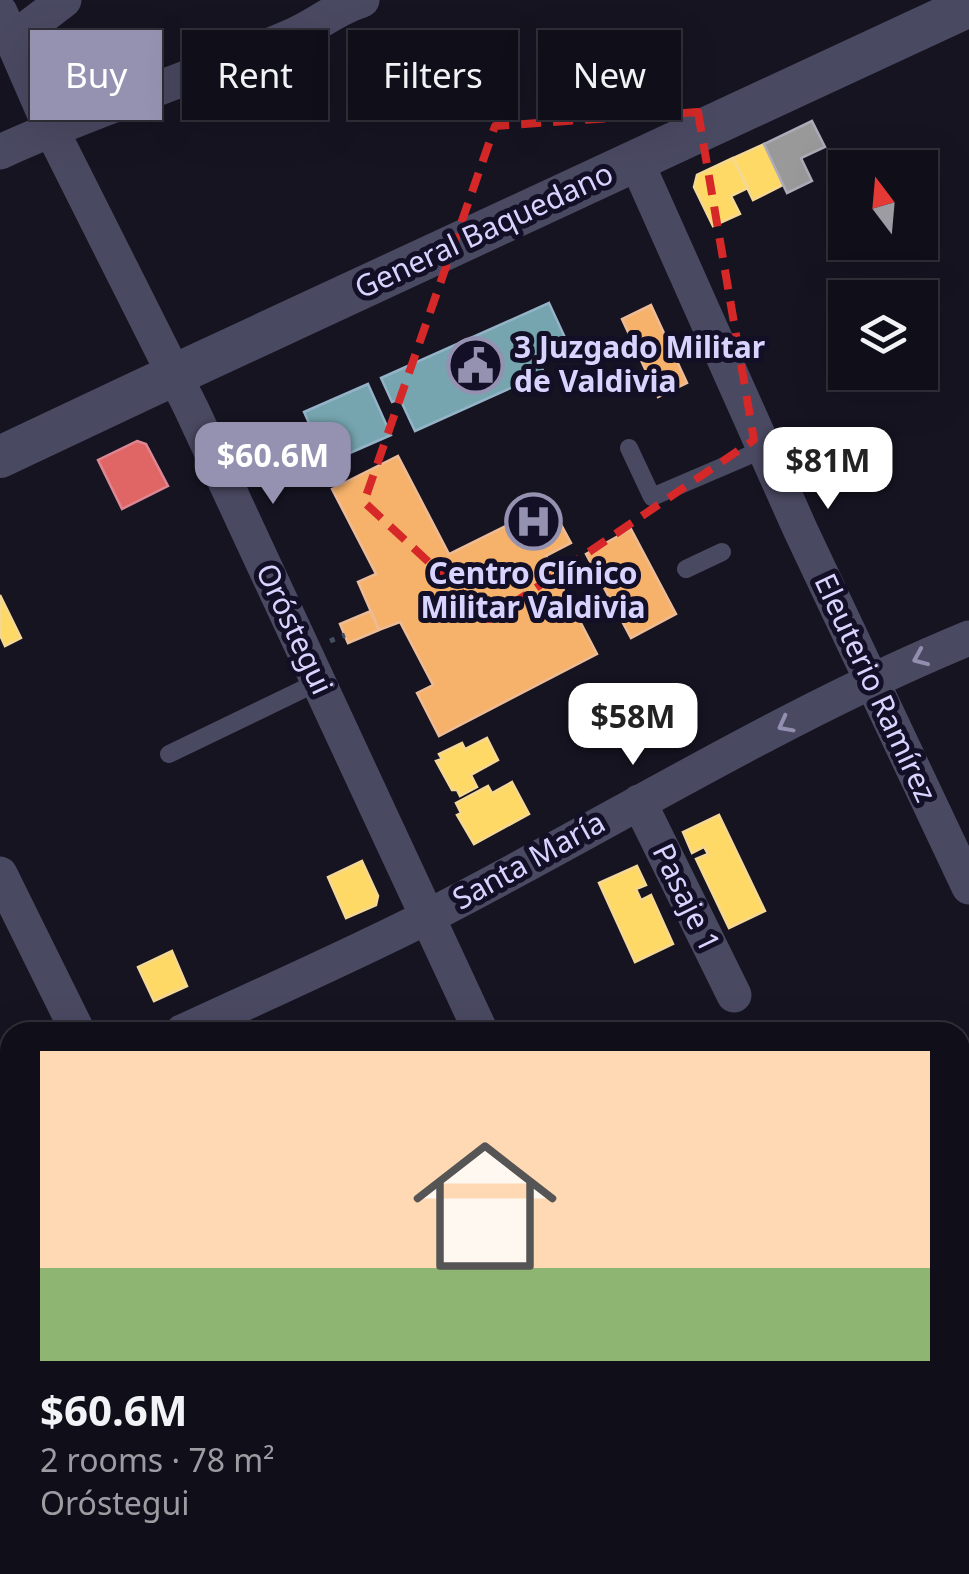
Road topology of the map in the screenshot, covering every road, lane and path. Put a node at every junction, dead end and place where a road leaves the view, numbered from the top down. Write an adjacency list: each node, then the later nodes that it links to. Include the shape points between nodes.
1 (64, 0): 4 (street)
2 (362, 0): 5 (street, via 298,34)
3 (969, 6): 7 (street, General Baquedano)
4 (6, 25): 5 (street, Oróstegui)
5 (51, 129): 6 (street); 8 (street, Oróstegui)
6 (0, 152)
7 (636, 161): 8 (street, General Baquedano); 10 (street, Eleuterio Ramírez)
8 (174, 375): 11 (street, General Baquedano); 16 (street, Oróstegui)
9 (629, 448): 10 (lane, via 652,497)
10 (764, 449): 15 (street, Eleuterio Ramírez)
11 (0, 458)
12 (722, 552): 13 (lane)
13 (686, 569)
14 (969, 638): 15 (street, Santa María, one-way to 15)
15 (871, 680): 18 (street, Santa María, one-way to 18); 20 (street, Eleuterio Ramírez)
16 (318, 682): 17 (lane); 21 (street, Oróstegui)
17 (168, 754)
18 (638, 802): 21 (street, Santa María); 22 (street, Pasaje 1)
19 (0, 874): 23 (street)
20 (969, 887)
21 (428, 916): 24 (street, Santa María); 25 (street, Oróstegui)
22 (734, 995)
23 (73, 1022)
24 (203, 1022)
25 (476, 1022)

